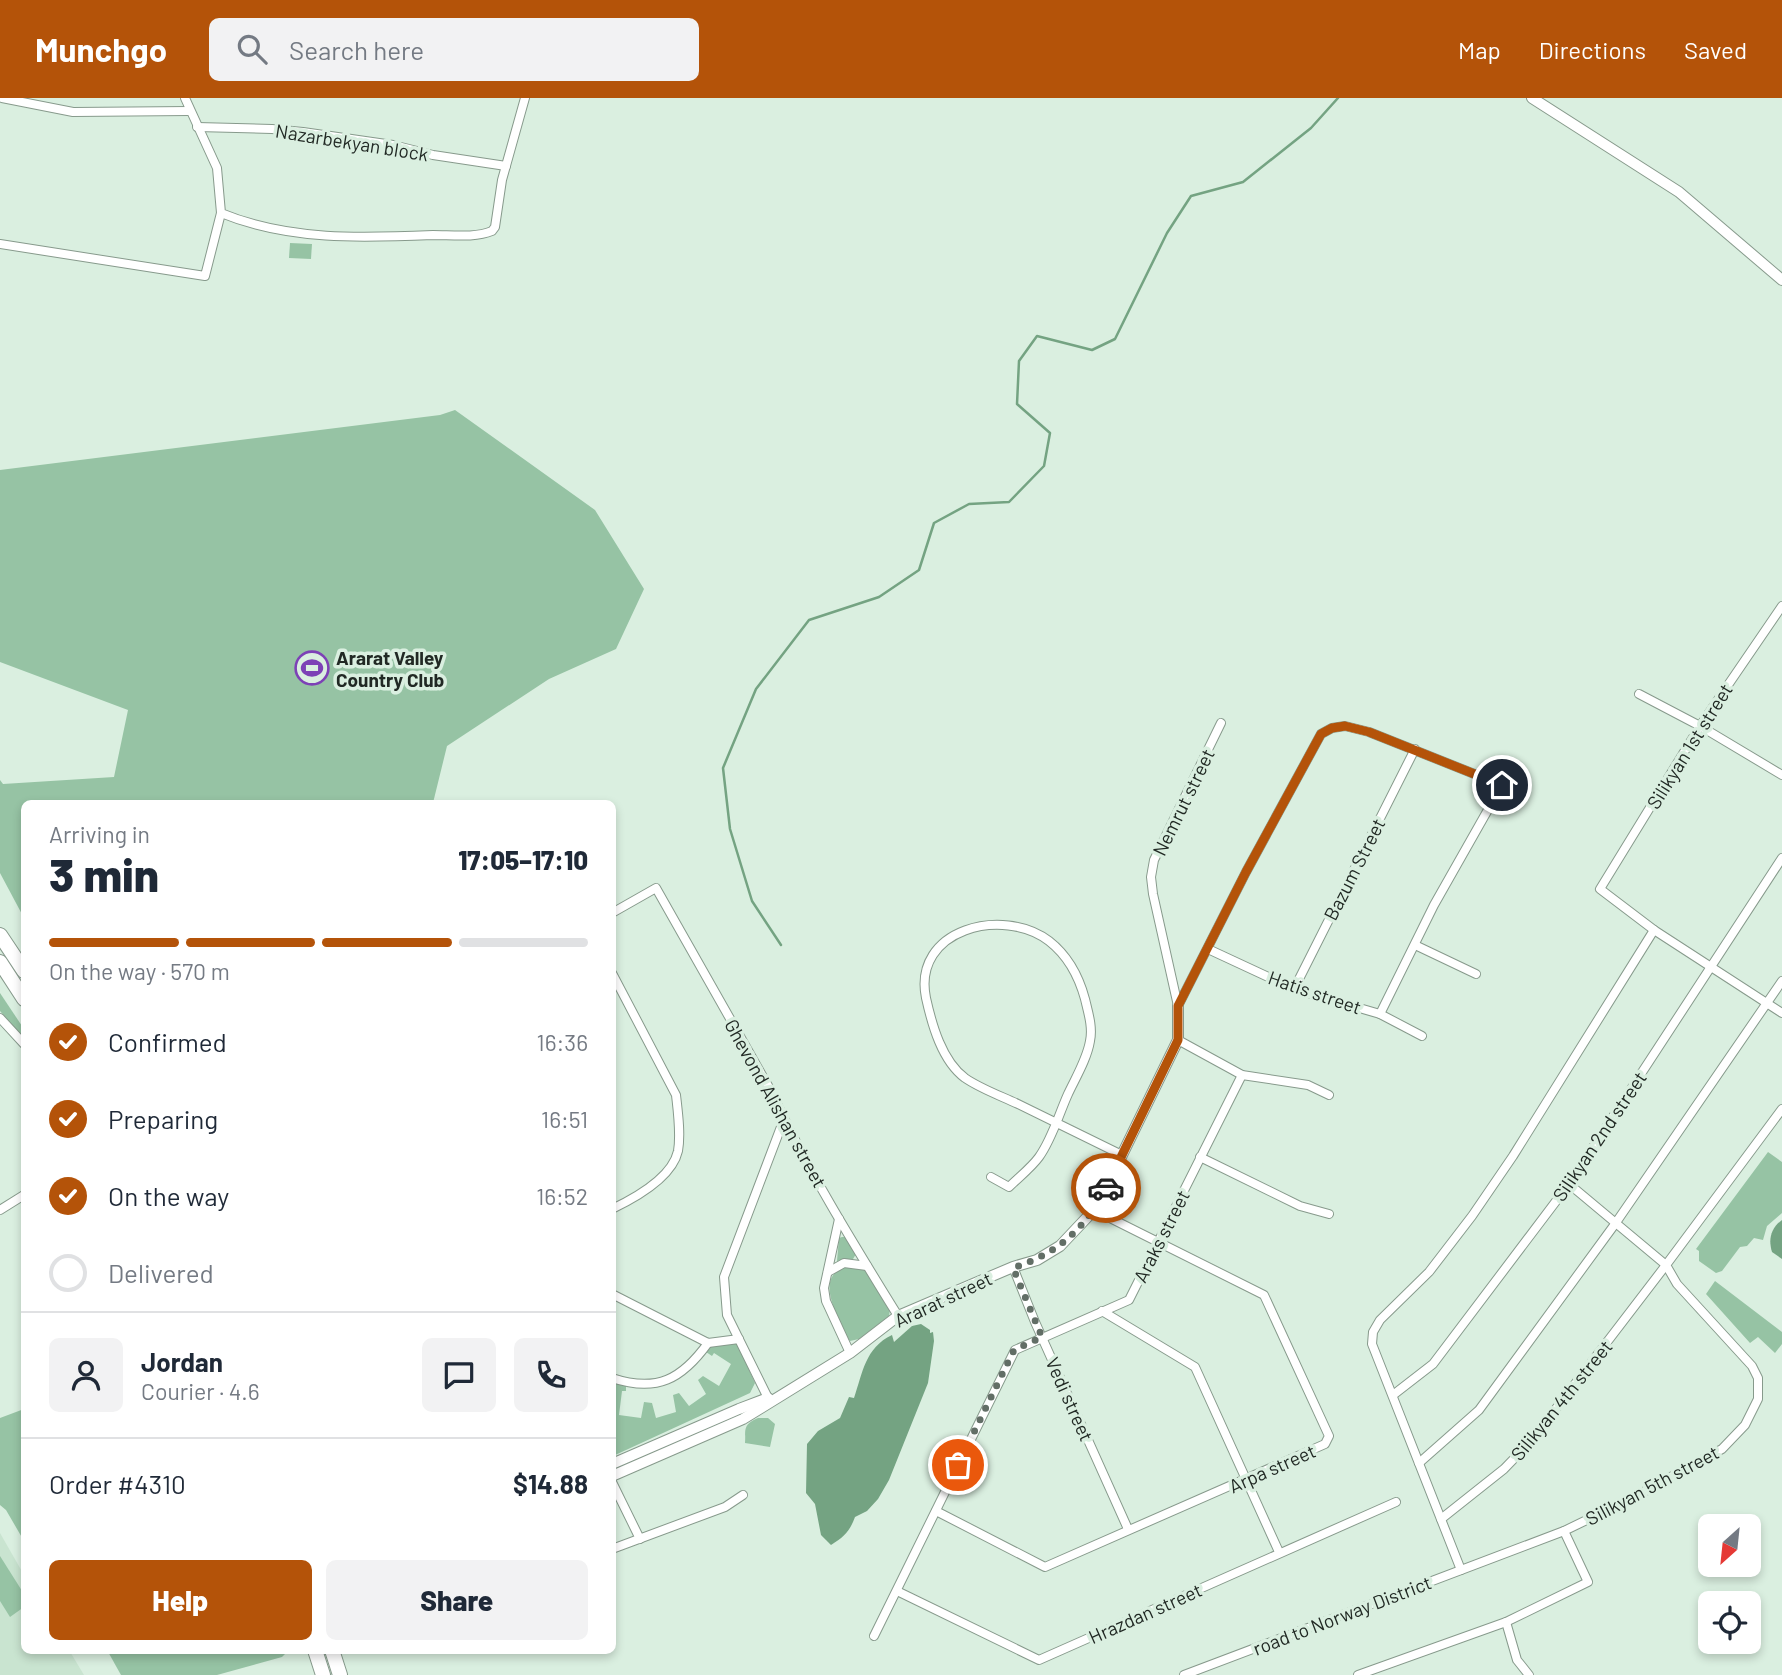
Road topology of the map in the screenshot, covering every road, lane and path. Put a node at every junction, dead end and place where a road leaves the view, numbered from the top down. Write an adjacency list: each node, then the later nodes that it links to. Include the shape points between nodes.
1 (2, 98): 5 (street)
2 (185, 98): 6 (street)
3 (525, 98): 8 (street)
4 (1532, 98): 11 (street, via 1679,192)
5 (50, 102): 6 (street, via 94,113)
6 (190, 111): 7 (street)
7 (197, 127): 8 (street, Nazarbekyan block, via 303,132); 9 (street, via 218,168)
8 (506, 166): 9 (street, via 492,231 394,238 318,237)
9 (221, 214): 10 (street, via 205,276)
10 (0, 244)
11 (1782, 280)
12 (1782, 606): 13 (street, Silikyan 1st street)
13 (1779, 616): 16 (street, Silikyan 1st street)
14 (1639, 694): 16 (street)
15 (1221, 723): 34 (street, Nemrut street, via 1154,860 1151,877)
16 (1700, 726): 18 (street); 21 (street, Silikyan 1st street, via 1601,889)
17 (1415, 749): 23 (street, via 1502,785); 24 (street, via 1345,726 1321,734); 31 (street, Bazum Street)
18 (1782, 775)
19 (1782, 858): 27 (street, Silikyan 2nd street)
20 (616, 911): 44 (street, Ghevond Alishan street, via 656,888)
21 (1654, 930): 27 (street); 70 (street, via 1472,1216 1429,1272 1373,1332)
22 (0, 935): 26 (highway)
23 (1415, 945): 28 (street); 36 (street)
24 (1208, 949): 31 (street, Hatis street); 34 (street)
25 (0, 962): 32 (highway)
26 (21, 966)
27 (1712, 967): 33 (street); 49 (street, Silikyan 2nd street)
28 (1476, 974)
29 (616, 981): 51 (street, via 676,1096 678,1153 661,1179)
30 (1782, 981): 33 (street)
31 (1294, 989): 36 (street, Hatis street)
32 (21, 994)
33 (1768, 1002): 35 (street); 56 (street)
34 (1178, 1006): 39 (street, Ararat street)
35 (1782, 1013)
36 (1380, 1014): 38 (street, Hatis street)
37 (0, 1018): 40 (street)
38 (1422, 1036)
39 (1178, 1040): 41 (street); 46 (street, Ararat street)
40 (21, 1041)
41 (1242, 1075): 42 (street, via 1308,1085); 47 (street, Araks street)
42 (1329, 1095)
43 (1782, 1109): 58 (street)
44 (784, 1119): 55 (street, Ghevond Alishan street); 66 (street, via 724,1278 727,1315)
45 (1056, 1122): 45 (street, via 966,1079 941,1044 926,996 926,971 934,952 966,930 995,925 1034,932 1057,948 1077,979 1091,1037); 46 (street); 48 (street, via 1039,1157 1009,1187)
46 (1122, 1155): 53 (street, Ararat street)
47 (1200, 1157): 54 (street, via 1300,1206); 57 (street, Araks street)
48 (991, 1177)
49 (1569, 1184): 56 (street, Silikyan 5th street); 70 (street, Silikyan 2nd street, via 1433,1364)
50 (21, 1197): 52 (street)
51 (616, 1207)
52 (0, 1210)
53 (1094, 1210): 57 (street, Arpa street); 60 (street, Ararat street, via 1060,1246)
54 (1329, 1214)
55 (839, 1219): 59 (street, Ghevond Alishan street); 61 (street)
56 (1615, 1224): 58 (street, Silikyan 5th street); 73 (street, via 1479,1410)
57 (1159, 1241): 63 (street, Araks street, via 1129,1300); 75 (street, Arpa street, via 1264,1296 1329,1436 1325,1444)
58 (1666, 1265): 80 (street, Silikyan 4th street, via 1532,1440 1504,1469); 82 (street, Silikyan 5th street, via 1677,1284 1752,1366 1758,1378 1758,1399 1745,1425 1722,1449)
59 (867, 1266): 61 (street, via 844,1262); 64 (street, Ghevond Alishan street)
60 (1013, 1268): 64 (street, Ararat street); 65 (street, Vedi street)
61 (828, 1272): 68 (street, via 826,1301)
62 (616, 1296): 67 (street)
63 (1102, 1311): 65 (street, Araks street); 75 (street, via 1195,1367)
64 (898, 1316): 68 (street, Ararat street)
65 (1042, 1337): 79 (street, Araks street, via 1014,1350); 81 (street, Vedi street)
66 (739, 1339): 67 (street); 71 (street)
67 (708, 1343): 69 (street, via 680,1374 660,1384)
68 (850, 1353): 71 (street, Ararat street)
69 (616, 1378)
70 (1393, 1395): 73 (street)
71 (772, 1399): 72 (street, Ararat street); 74 (street, Ararat street, via 743,1419)
72 (616, 1462)
73 (1419, 1463): 80 (street)
74 (616, 1474)
75 (1247, 1479): 81 (street, Arpa street); 85 (street)
76 (616, 1490): 83 (street)
77 (743, 1495): 83 (street, via 725,1507)
78 (1396, 1502): 85 (street, Hrazdan street)
79 (936, 1511): 81 (street, Arpa street, via 1045,1567); 87 (street, Araks street)
80 (1440, 1519): 86 (street)
81 (1128, 1530)
82 (1564, 1531): 86 (street, Silikyan 5th street); 88 (street, via 1588,1582)
83 (640, 1539): 84 (street)
84 (616, 1548)
85 (1279, 1552): 87 (street, Hrazdan street, via 1039,1660)
86 (1461, 1570): 94 (street, road to Norway District)
87 (897, 1591): 89 (street, Araks street)
88 (1506, 1622): 95 (street); 96 (street, via 1517,1660)
89 (874, 1636)
90 (316, 1654): 92 (highway)
91 (333, 1654): 93 (highway)
92 (323, 1675)
93 (340, 1675)
94 (1184, 1675)
95 (1358, 1675)
96 (1529, 1675)

